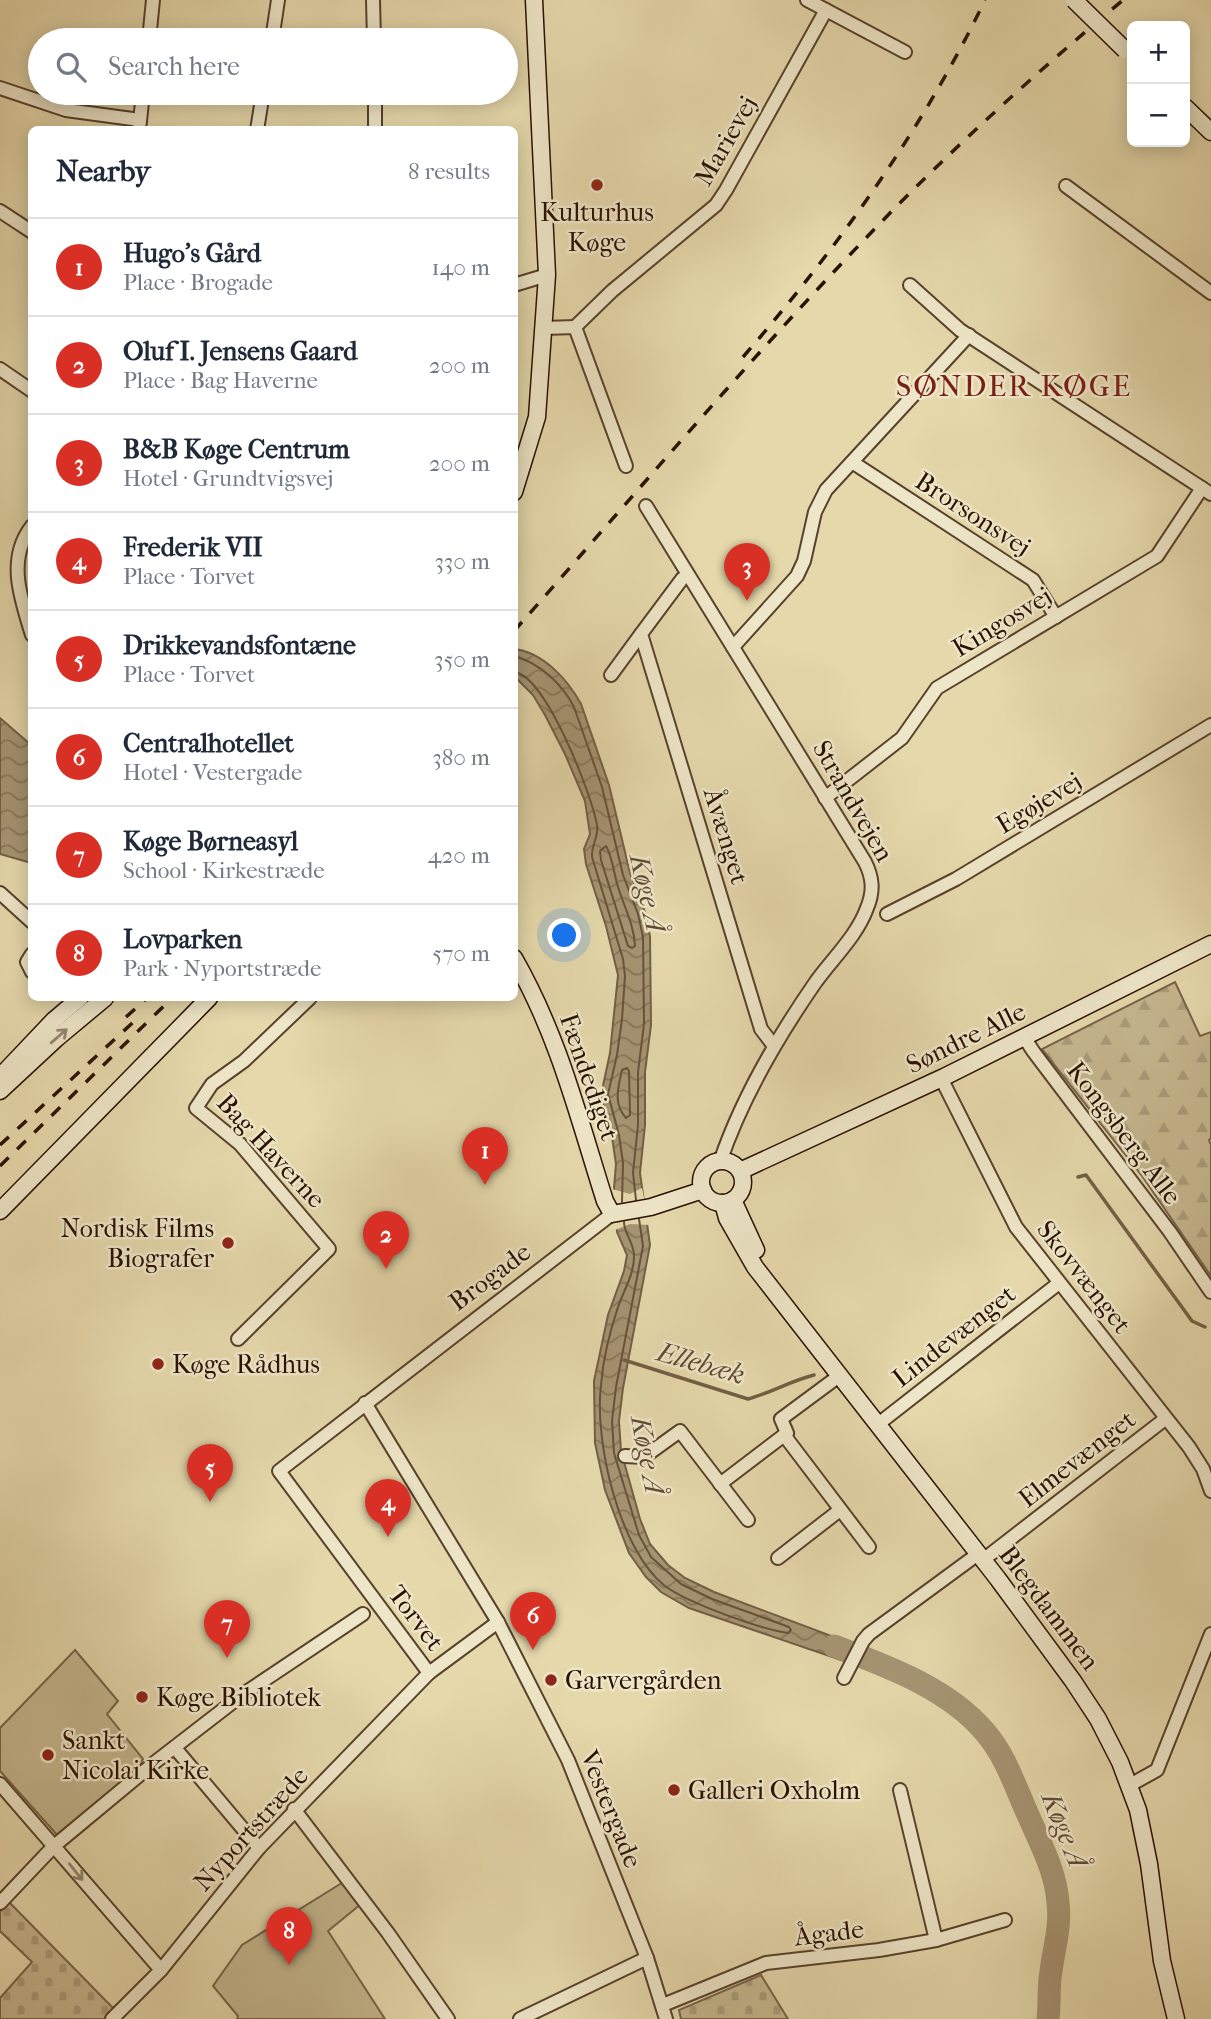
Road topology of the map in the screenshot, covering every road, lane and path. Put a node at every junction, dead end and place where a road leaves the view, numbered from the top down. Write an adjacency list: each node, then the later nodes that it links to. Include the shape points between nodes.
1 (153, 0): 8 (street)
2 (278, 0): 9 (street)
3 (373, 0): 10 (street)
4 (534, 0): 27 (street)
5 (807, 0): 7 (street)
6 (1074, 0): 11 (street, bridge)
7 (826, 10): 12 (street); 31 (street, Marievej, via 716,205)
8 (150, 28)
9 (274, 28)
10 (374, 28)
11 (1127, 51)
12 (905, 52)
13 (0, 88): 14 (street)
14 (28, 97)
15 (51, 105): 20 (street)
16 (142, 105): 20 (street)
17 (261, 105): 21 (street)
18 (375, 105): 22 (street)
19 (1190, 112): 23 (street)
20 (139, 125)
21 (258, 126)
22 (375, 126)
23 (1211, 132)
24 (1066, 186): 30 (street)
25 (0, 211): 26 (street)
26 (28, 229)
27 (547, 275): 28 (street); 32 (street)
28 (518, 284)
29 (910, 285): 33 (street)
30 (1211, 293)
31 (575, 327): 32 (street); 37 (street)
32 (544, 328): 38 (street, via 537,417)
33 (969, 335): 36 (street); 39 (street)
34 (0, 369): 35 (street)
35 (28, 388)
36 (852, 462): 43 (street, Brorsonsvej, via 1032,580); 46 (street, via 826,489 797,576)
37 (626, 466)
38 (518, 477)
39 (1206, 491): 43 (street, Kingosvej, via 1157,556)
40 (646, 506): 42 (street, Strandvejen)
41 (28, 533): 44 (street, via 16,573)
42 (688, 575): 45 (street); 46 (street, Strandvejen)
43 (1056, 617): 49 (street, Kingosvej, via 937,688 902,738)
44 (28, 623)
45 (641, 635): 47 (street); 60 (street, Åvænget, via 761,1029)
46 (733, 647): 49 (street, Strandvejen)
47 (611, 675)
48 (1211, 726): 51 (street, Egøjevej, via 956,879)
49 (825, 798): 60 (street, Strandvejen, via 865,862 872,892 862,921)
50 (0, 893): 52 (street)
51 (887, 914)
52 (28, 918)
53 (1211, 944): 59 (street, Søndre Alle)
54 (518, 966): 69 (street, Fændediget, via 564,1066)
55 (91, 1001): 58 (street)
56 (206, 1001): 68 (street)
57 (307, 1001): 72 (street, Bag Haverne, via 244,1061 212,1084 196,1108 240,1144 329,1249)
58 (74, 1004): 61 (street); 63 (street, one-way to 58)
59 (1024, 1037): 62 (street, Søndre Alle); 71 (street, Kongsberg Alle)
60 (774, 1046): 64 (street, Strandvejen)
61 (0, 1077)
62 (941, 1078): 65 (street, Søndre Alle); 70 (street, Skovvænget, via 1016,1227)
63 (0, 1091)
64 (720, 1162): 65 (street); 66 (street, via 705,1172)
65 (740, 1171): 67 (street, via 742,1190)
66 (703, 1190): 67 (street, via 711,1200); 69 (street, Brogade)
67 (728, 1202): 73 (street, Blegdammen, via 774,1290)
68 (0, 1212)
69 (612, 1214): 74 (street, Brogade)
70 (1059, 1283): 75 (street, Skovvænget); 76 (street, Lindevænget)
71 (1211, 1292)
72 (238, 1339)
73 (839, 1376): 76 (street, Blegdammen); 77 (street, via 781,1419)
74 (365, 1403): 87 (street); 89 (street, Torvet, via 279,1471)
75 (1166, 1419): 80 (street, Skovvænget, via 1203,1469); 84 (street, Elmevænget)
76 (877, 1425): 84 (street, Blegdammen)
77 (784, 1435): 79 (street); 81 (street)
78 (625, 1455): 79 (street, via 644,1457 680,1431)
79 (720, 1483): 82 (street)
80 (1211, 1491)
81 (840, 1510): 83 (street); 85 (street)
82 (748, 1520)
83 (869, 1547)
84 (980, 1557): 90 (street, Elmevænget, via 863,1641); 93 (street, Blegdammen, via 1088,1703)
85 (778, 1558)
86 (363, 1614): 91 (street, via 242,1695)
87 (498, 1622): 89 (street, Torvet); 101 (street, Vestergade, via 568,1760)
88 (1211, 1633): 93 (street, via 1157,1770)
89 (429, 1673): 95 (street, Nyportstræde)
90 (844, 1678)
91 (175, 1748): 96 (street); 97 (street)
92 (0, 1784): 96 (street)
93 (1130, 1786): 104 (street, Blegdammen, via 1149,1864 1162,1961)
94 (901, 1790): 100 (street)
95 (294, 1809): 97 (street, Nyportstræde); 106 (street)
96 (54, 1846): 98 (street); 102 (street, one-way to 102)
97 (259, 1848): 102 (street, Nyportstræde)
98 (0, 1903)
99 (1005, 1920): 100 (street, Ågade)
100 (936, 1940): 103 (street, Ågade, via 766,1963)
101 (647, 1958): 103 (street, Vestergade); 107 (street)
102 (161, 1970): 105 (street, Nyportstræde)
103 (663, 2005): 108 (street, Vestergade)
104 (1177, 2015)
105 (112, 2019)
106 (447, 2019)
107 (520, 2019)
108 (666, 2019)

